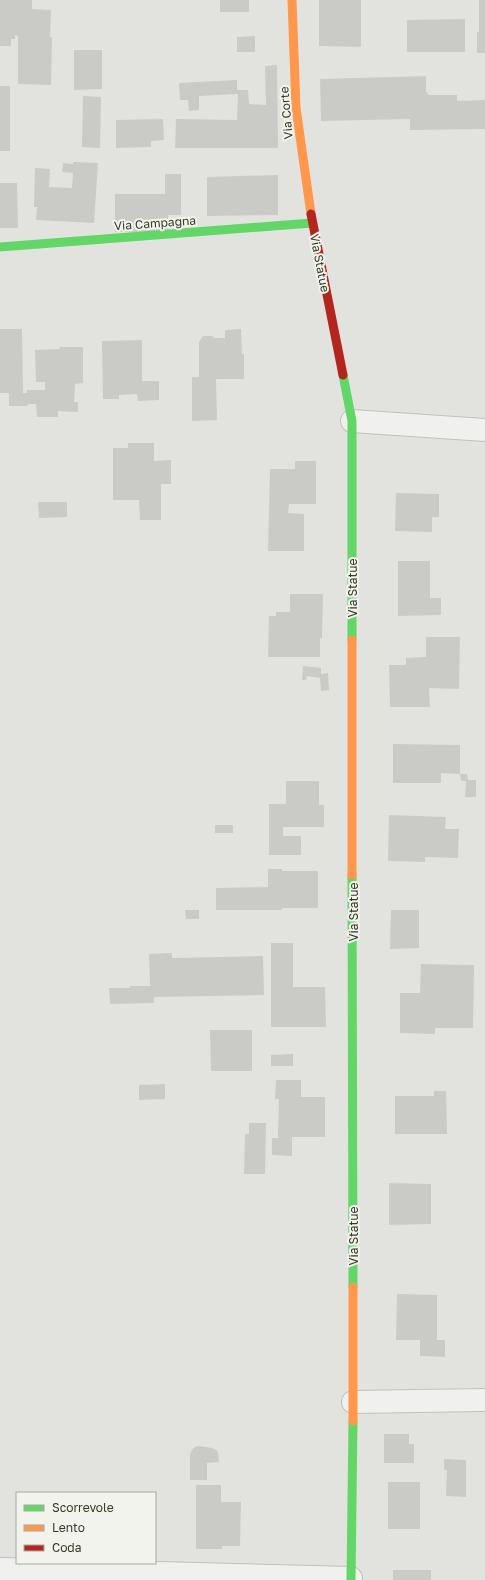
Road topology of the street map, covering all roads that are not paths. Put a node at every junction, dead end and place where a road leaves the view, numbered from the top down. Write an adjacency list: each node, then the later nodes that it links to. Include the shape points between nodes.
1 (292, 0): 2 (main road, Via Corte, via 296,108)
2 (312, 223): 3 (main road, Via Campagna); 4 (main road, Via Statue)
3 (0, 247)
4 (352, 421): 5 (street); 7 (main road, Via Statue)
5 (485, 430)
6 (485, 1400): 7 (street)
7 (353, 1402): 9 (main road, Via Statue)
8 (0, 1570): 9 (street, Via Statue)
9 (351, 1579)

